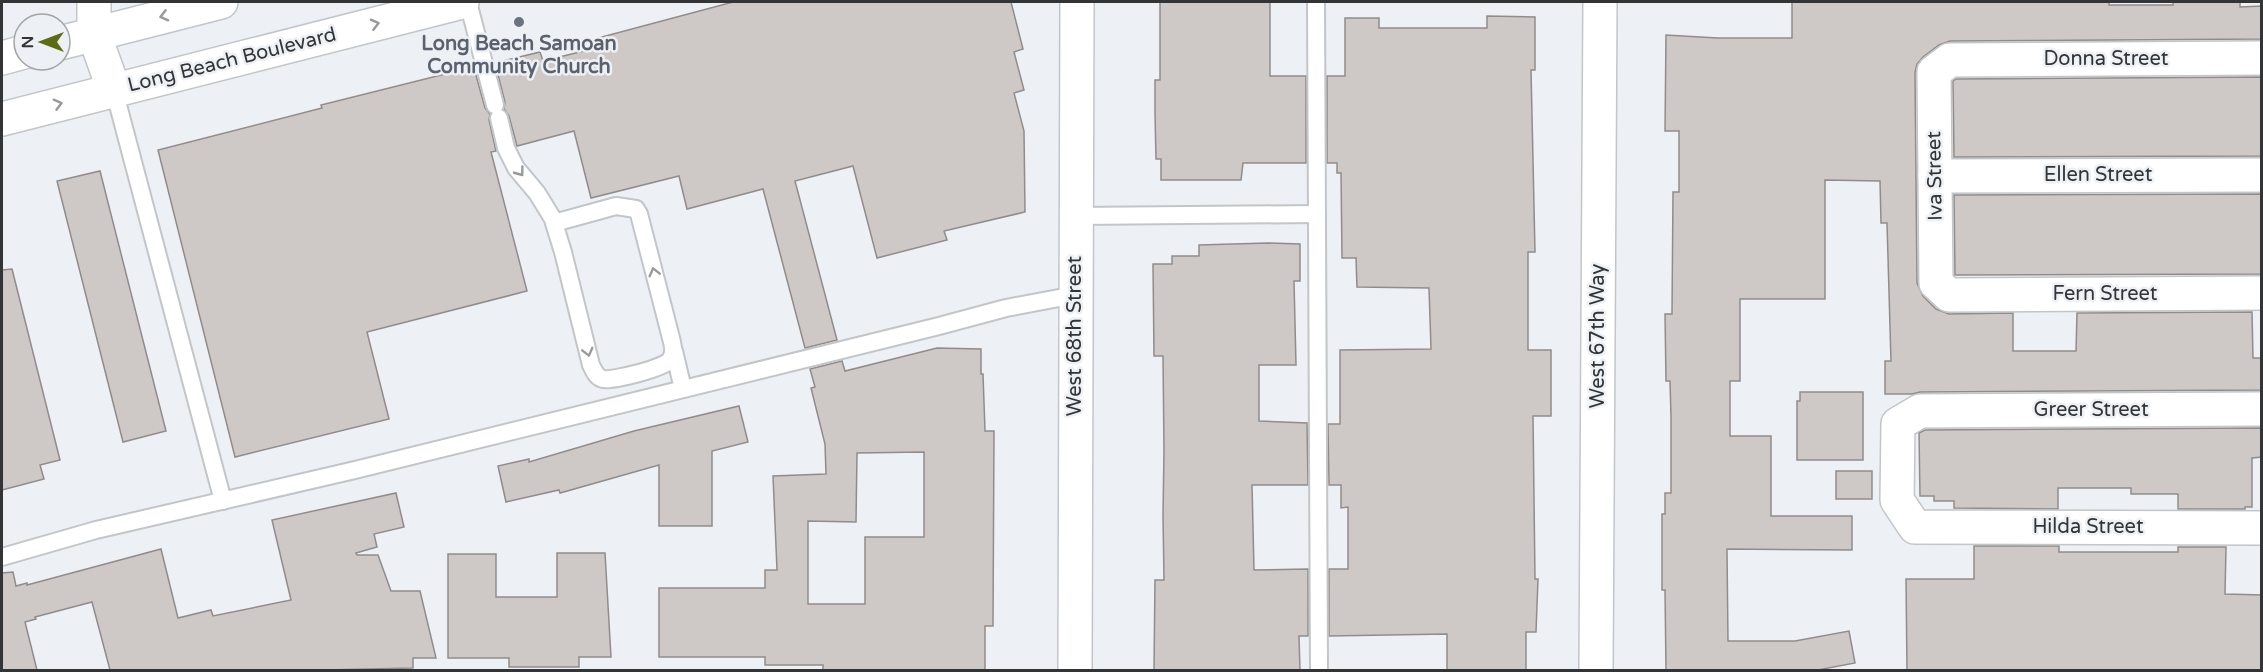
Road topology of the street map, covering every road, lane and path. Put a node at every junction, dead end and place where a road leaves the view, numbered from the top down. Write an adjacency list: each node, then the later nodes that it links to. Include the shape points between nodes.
1 (94, 2): 8 (street)
2 (221, 2): 8 (street, one-way to 8)
3 (462, 2): 12 (street, Long Beach Boulevard, one-way to 3)
4 (468, 2): 18 (lane, one-way to 18, via 506,148)
5 (1077, 2): 17 (street, West 68th Street)
6 (1316, 2): 16 (lane)
7 (1600, 2): 31 (street, West 67th Way)
8 (94, 34): 9 (street); 12 (street)
9 (72, 40)
10 (2262, 58): 11 (street, Donna Street)
11 (1950, 60): 15 (street, Iva Street, via 1934,72)
12 (114, 90): 13 (street, Long Beach Boulevard, one-way to 12); 25 (lane)
13 (2, 119)
14 (2262, 175): 15 (street, Ellen Street)
15 (1935, 176): 21 (street, Iva Street, via 1936,283)
16 (1317, 214): 17 (lane); 30 (lane)
17 (1075, 216): 20 (street, West 68th Street)
18 (554, 223): 22 (lane, one-way to 18, via 636,209 616,206); 22 (lane, one-way to 22, via 596,375 604,379 661,367)
19 (2262, 293): 21 (street, Fern Street)
20 (1075, 295): 23 (lane, via 1006,308); 29 (street, West 68th Street)
21 (1949, 295)
22 (674, 351): 23 (lane)
23 (683, 389): 25 (lane)
24 (2262, 409): 26 (street, Greer Street, via 1920,411 1898,424 1897,500)
25 (223, 501): 28 (lane, via 96,530)
26 (1916, 527): 27 (street, Hilda Street)
27 (2262, 528)
28 (2, 557)
29 (1075, 670)
30 (1319, 670)
31 (1596, 670)

